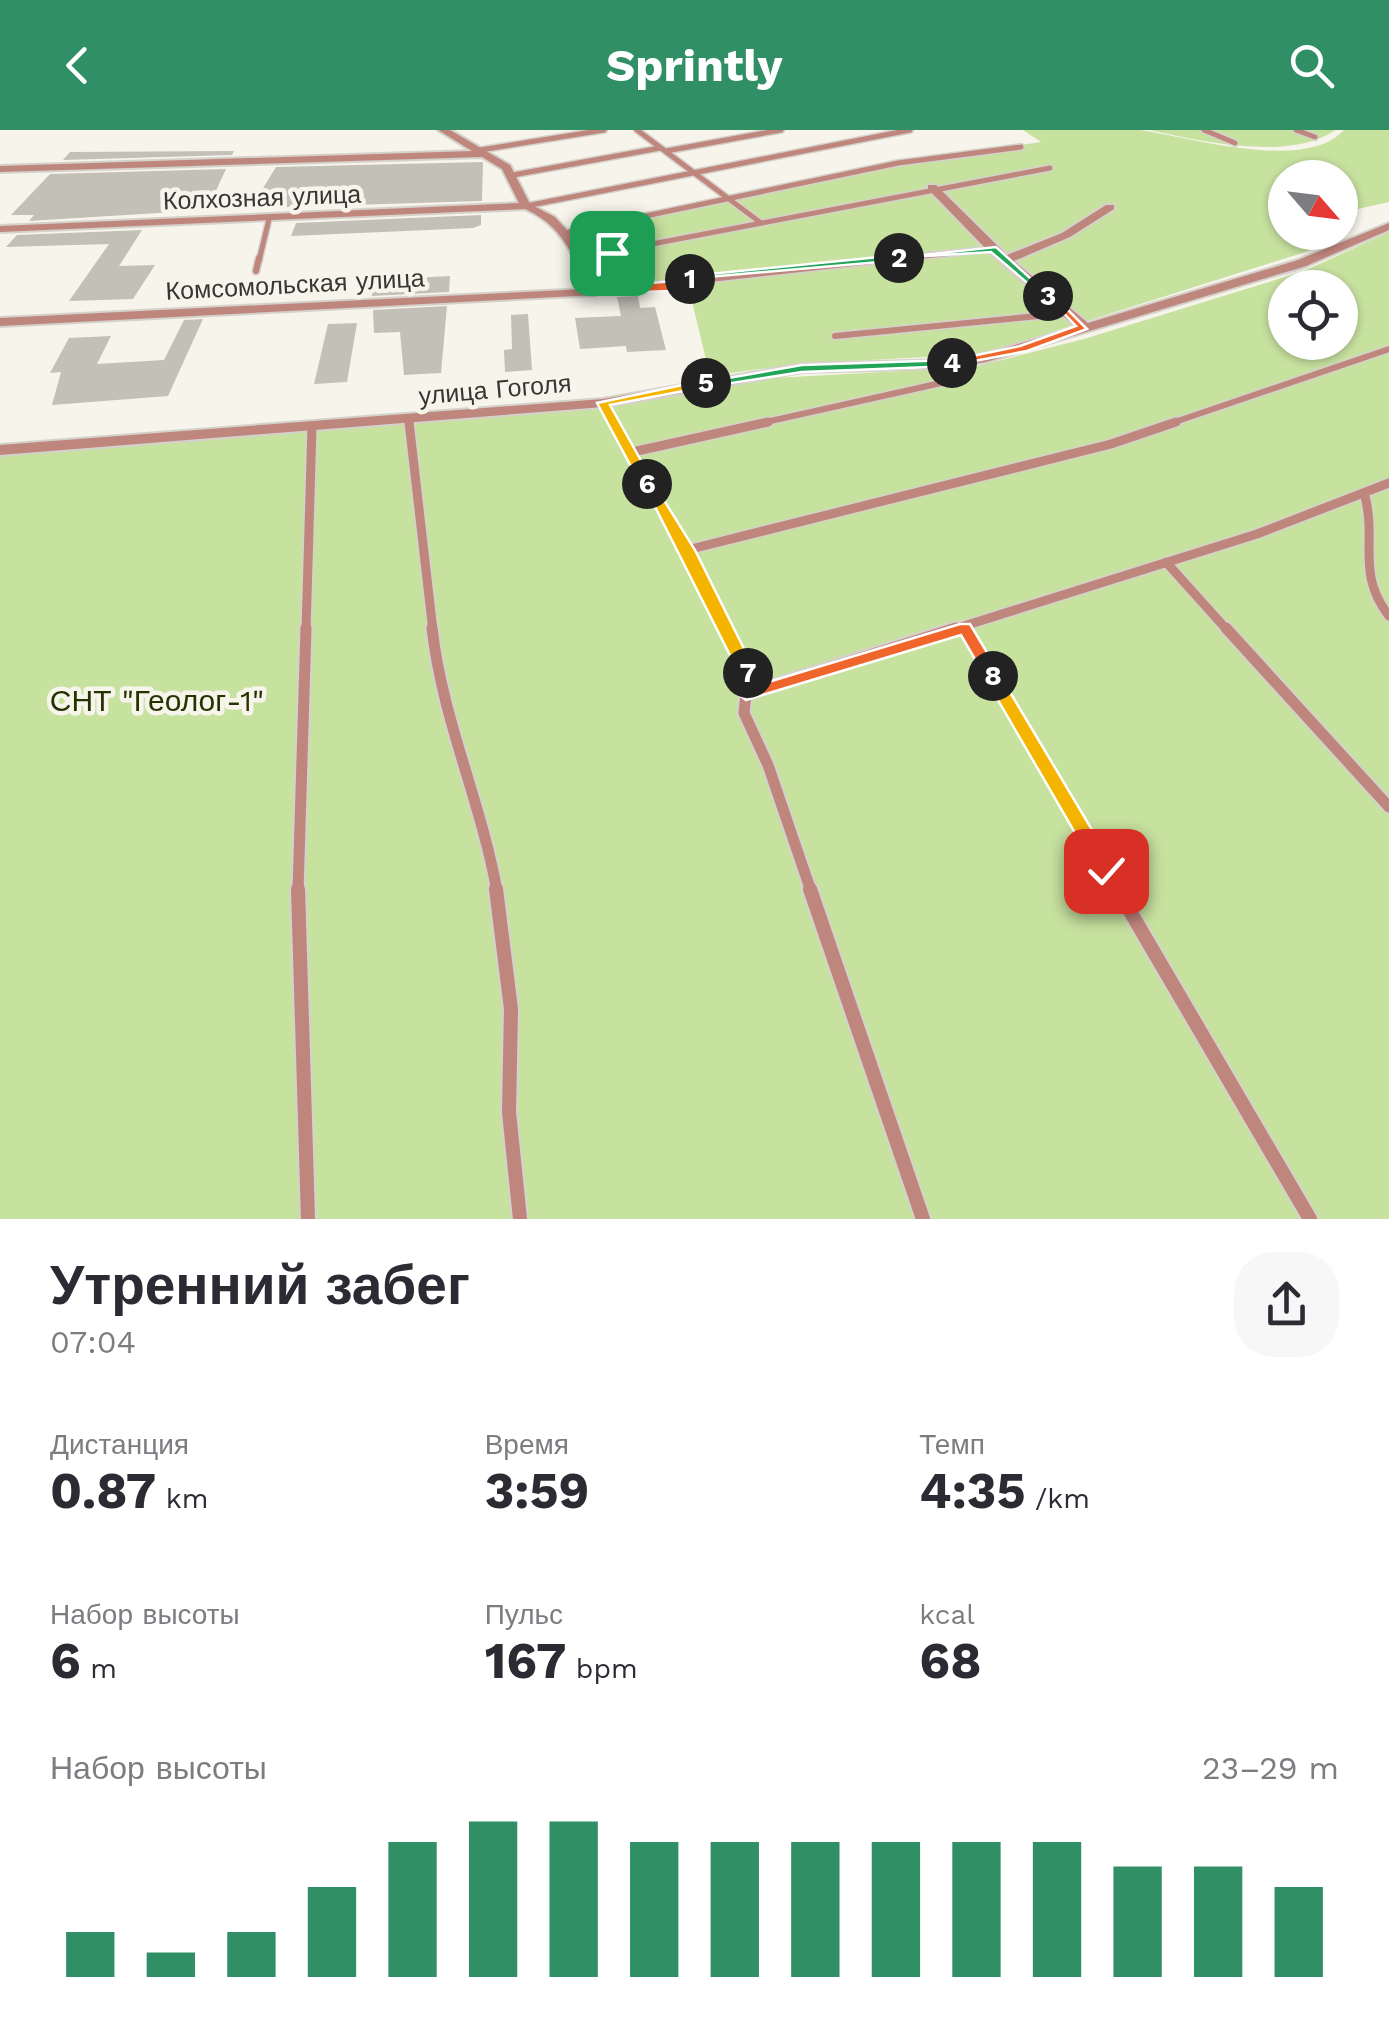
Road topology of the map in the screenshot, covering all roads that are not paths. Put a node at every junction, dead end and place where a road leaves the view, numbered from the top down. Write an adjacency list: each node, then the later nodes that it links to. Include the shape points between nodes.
1 (443, 130): 12 (street)
2 (604, 130): 12 (lane)
3 (637, 130): 11 (lane)
4 (781, 130): 11 (lane)
5 (910, 130): 15 (lane)
6 (1204, 130): 9 (lane)
7 (1296, 130): 8 (lane)
8 (1315, 137)
9 (1235, 143)
10 (1021, 146): 18 (lane, via 898,163)
11 (663, 150): 15 (lane); 16 (lane)
12 (484, 152): 14 (street); 16 (street)
13 (1050, 168): 17 (lane)
14 (0, 169)
15 (692, 173): 18 (lane); 19 (lane)
16 (513, 175): 19 (street)
17 (932, 186): 22 (lane); 26 (street)
18 (728, 199): 22 (lane); 25 (lane)
19 (526, 206): 21 (street, Колхозная улица); 27 (street, via 544,212)
20 (1110, 207): 28 (street)
21 (269, 219): 24 (street, Колхозная улица); 29 (lane)
22 (761, 223): 27 (lane)
23 (1389, 226): 33 (street, улица Гоголя, via 1302,263)
24 (0, 229)
25 (569, 232)
26 (993, 249): 28 (street); 30 (lane)
27 (584, 258): 30 (street)
28 (1006, 260): 31 (street)
29 (256, 271)
30 (592, 292): 32 (street, Комсомольская улица)
31 (1068, 313): 33 (street); 34 (lane)
32 (0, 322)
33 (1084, 327): 37 (street, улица Гоголя, via 986,358 802,368)
34 (835, 336)
35 (1389, 349): 44 (lane, via 1111,444)
36 (959, 379): 41 (lane)
37 (603, 403): 38 (street, улица Гоголя); 41 (lane)
38 (409, 419): 39 (street, улица Гоголя); 51 (lane, via 436,670 488,842 500,911 512,1009 510,1112)
39 (312, 426): 40 (street, улица Гоголя); 50 (lane, via 298,914)
40 (0, 450)
41 (628, 453): 44 (lane)
42 (1389, 482): 43 (lane)
43 (1364, 493): 45 (lane); 46 (lane, via 1372,509 1364,559 1376,602)
44 (688, 550): 48 (lane, via 748,672)
45 (1166, 562): 47 (lane); 49 (lane)
46 (1389, 616)
47 (965, 628): 48 (lane); 53 (lane)
48 (746, 694): 52 (lane, via 744,714 768,765)
49 (1389, 807)
50 (308, 1219)
51 (520, 1219)
52 (923, 1219)
53 (1310, 1219)

